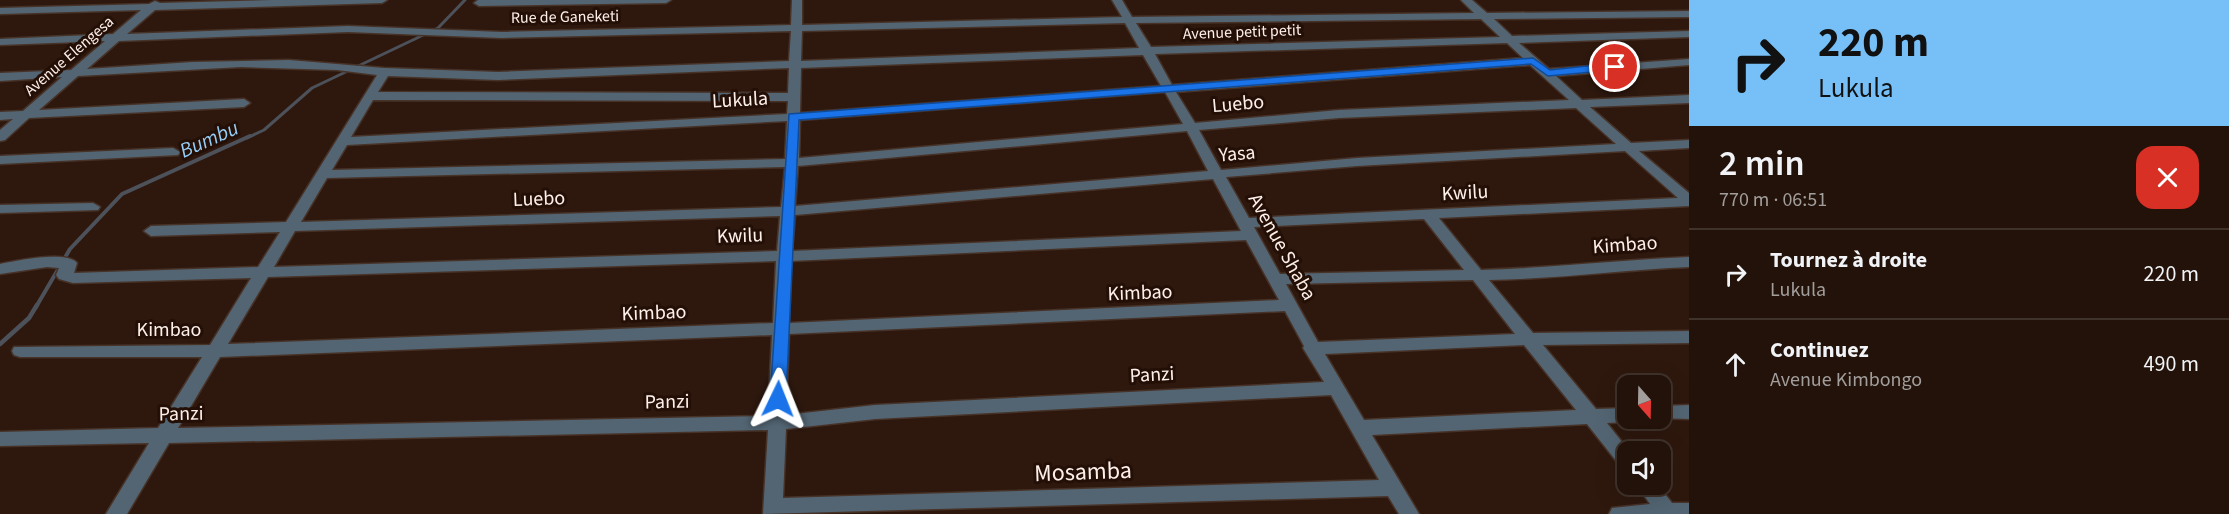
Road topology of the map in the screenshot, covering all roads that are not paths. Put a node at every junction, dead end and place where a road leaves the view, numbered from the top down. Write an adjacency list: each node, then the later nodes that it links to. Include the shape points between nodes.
1 (382, 0): 6 (street)
2 (666, 0): 7 (street)
3 (797, 0): 12 (street)
4 (1117, 0): 11 (street, Avenue Shaba)
5 (1466, 0): 10 (street)
6 (156, 3): 8 (street); 14 (street, Avenue Elengesa)
7 (479, 3)
8 (0, 11)
9 (1689, 14): 10 (street, Rue de Ganeketi)
10 (1484, 16): 11 (street, Rue de Ganeketi); 15 (street)
11 (1129, 20): 12 (street, Rue de Ganeketi); 17 (street, Avenue Shaba)
12 (797, 28): 14 (street, Rue de Ganeketi, via 431,34 348,29); 20 (street)
13 (1689, 34): 15 (street, Avenue petit petit)
14 (116, 38): 16 (street, Rue de Ganeketi); 23 (street, Avenue Elengesa)
15 (1509, 39): 17 (street, Avenue petit petit); 18 (street)
16 (0, 42)
17 (1146, 51): 20 (street, Avenue petit petit); 25 (street, Avenue Shaba)
18 (1533, 61): 22 (street); 25 (street, Lukula)
19 (1689, 62): 22 (street)
20 (796, 65): 21 (street, Avenue petit petit, via 498,76); 27 (street)
21 (384, 72): 23 (street, Avenue petit petit, via 283,63); 26 (street)
22 (1548, 73): 30 (street)
23 (70, 74): 24 (street, Avenue petit petit); 31 (street, Avenue Elengesa)
24 (0, 76)
25 (1167, 87): 33 (street, Lukula); 34 (street, Avenue Shaba)
26 (370, 96): 27 (street); 36 (street)
27 (793, 97): 33 (street)
28 (1689, 99): 30 (street, Luebo)
29 (244, 103): 31 (street)
30 (1577, 104): 34 (street, Luebo, via 1339,114); 38 (street)
31 (25, 115): 32 (street); 35 (street, Avenue Elengesa)
32 (0, 116)
33 (793, 117): 36 (street, Lukula); 41 (street)
34 (1190, 127): 41 (street, Luebo); 43 (street, Avenue Shaba)
35 (0, 136)
36 (343, 141): 42 (street)
37 (1689, 144): 38 (street, Yasa)
38 (1624, 146): 43 (street, Yasa, via 1357,162); 44 (street)
39 (173, 152): 40 (street)
40 (0, 160)
41 (792, 163): 42 (street, Luebo); 47 (street)
42 (323, 174): 49 (street)
43 (1217, 175): 47 (street, Yasa); 50 (street, Avenue Shaba)
44 (1689, 201): 48 (street, Kwilu)
45 (93, 207): 46 (street)
46 (0, 209)
47 (788, 211): 49 (street, Luebo); 52 (street)
48 (1429, 216): 50 (street, Kwilu); 56 (street)
49 (292, 225): 51 (street, Luebo); 55 (street)
50 (1247, 229): 52 (street, Kwilu); 57 (street, Avenue Shaba)
51 (151, 231)
52 (784, 256): 55 (street, Kwilu); 59 (street)
53 (1689, 262): 56 (street, Kimbao)
54 (0, 269): 55 (street, Kwilu, via 69,263 64,275 73,278)
55 (267, 270): 64 (street)
56 (1478, 275): 57 (street, Kimbao); 61 (street)
57 (1275, 279): 58 (street, Avenue Shaba)
58 (1289, 305): 59 (street, Kimbao); 62 (street, Avenue Shaba)
59 (780, 329): 64 (street, Kimbao); 70 (street)
60 (1689, 337): 61 (street)
61 (1529, 339): 62 (street); 69 (street)
62 (1311, 348): 65 (street, Avenue Shaba)
63 (20, 351): 64 (street, Kimbao)
64 (215, 351): 72 (street)
65 (1335, 388): 70 (street, Panzi, via 874,412); 71 (street, Avenue Shaba)
66 (1689, 412): 67 (street)
67 (1671, 413)
68 (1617, 416): 69 (street)
69 (1592, 417): 71 (street); 74 (street)
70 (777, 423): 72 (street, Panzi); 77 (street)
71 (1358, 428): 75 (street, Avenue Shaba)
72 (163, 437): 73 (street, Panzi); 80 (street)
73 (0, 439)
74 (1617, 448)
75 (1394, 488): 77 (street, Mosamba); 81 (street, Avenue Shaba)
76 (1654, 495): 79 (street)
77 (773, 511)
78 (1689, 511): 79 (street)
79 (1668, 513): 82 (street)
80 (116, 514)
81 (1409, 514)
82 (1619, 514)

